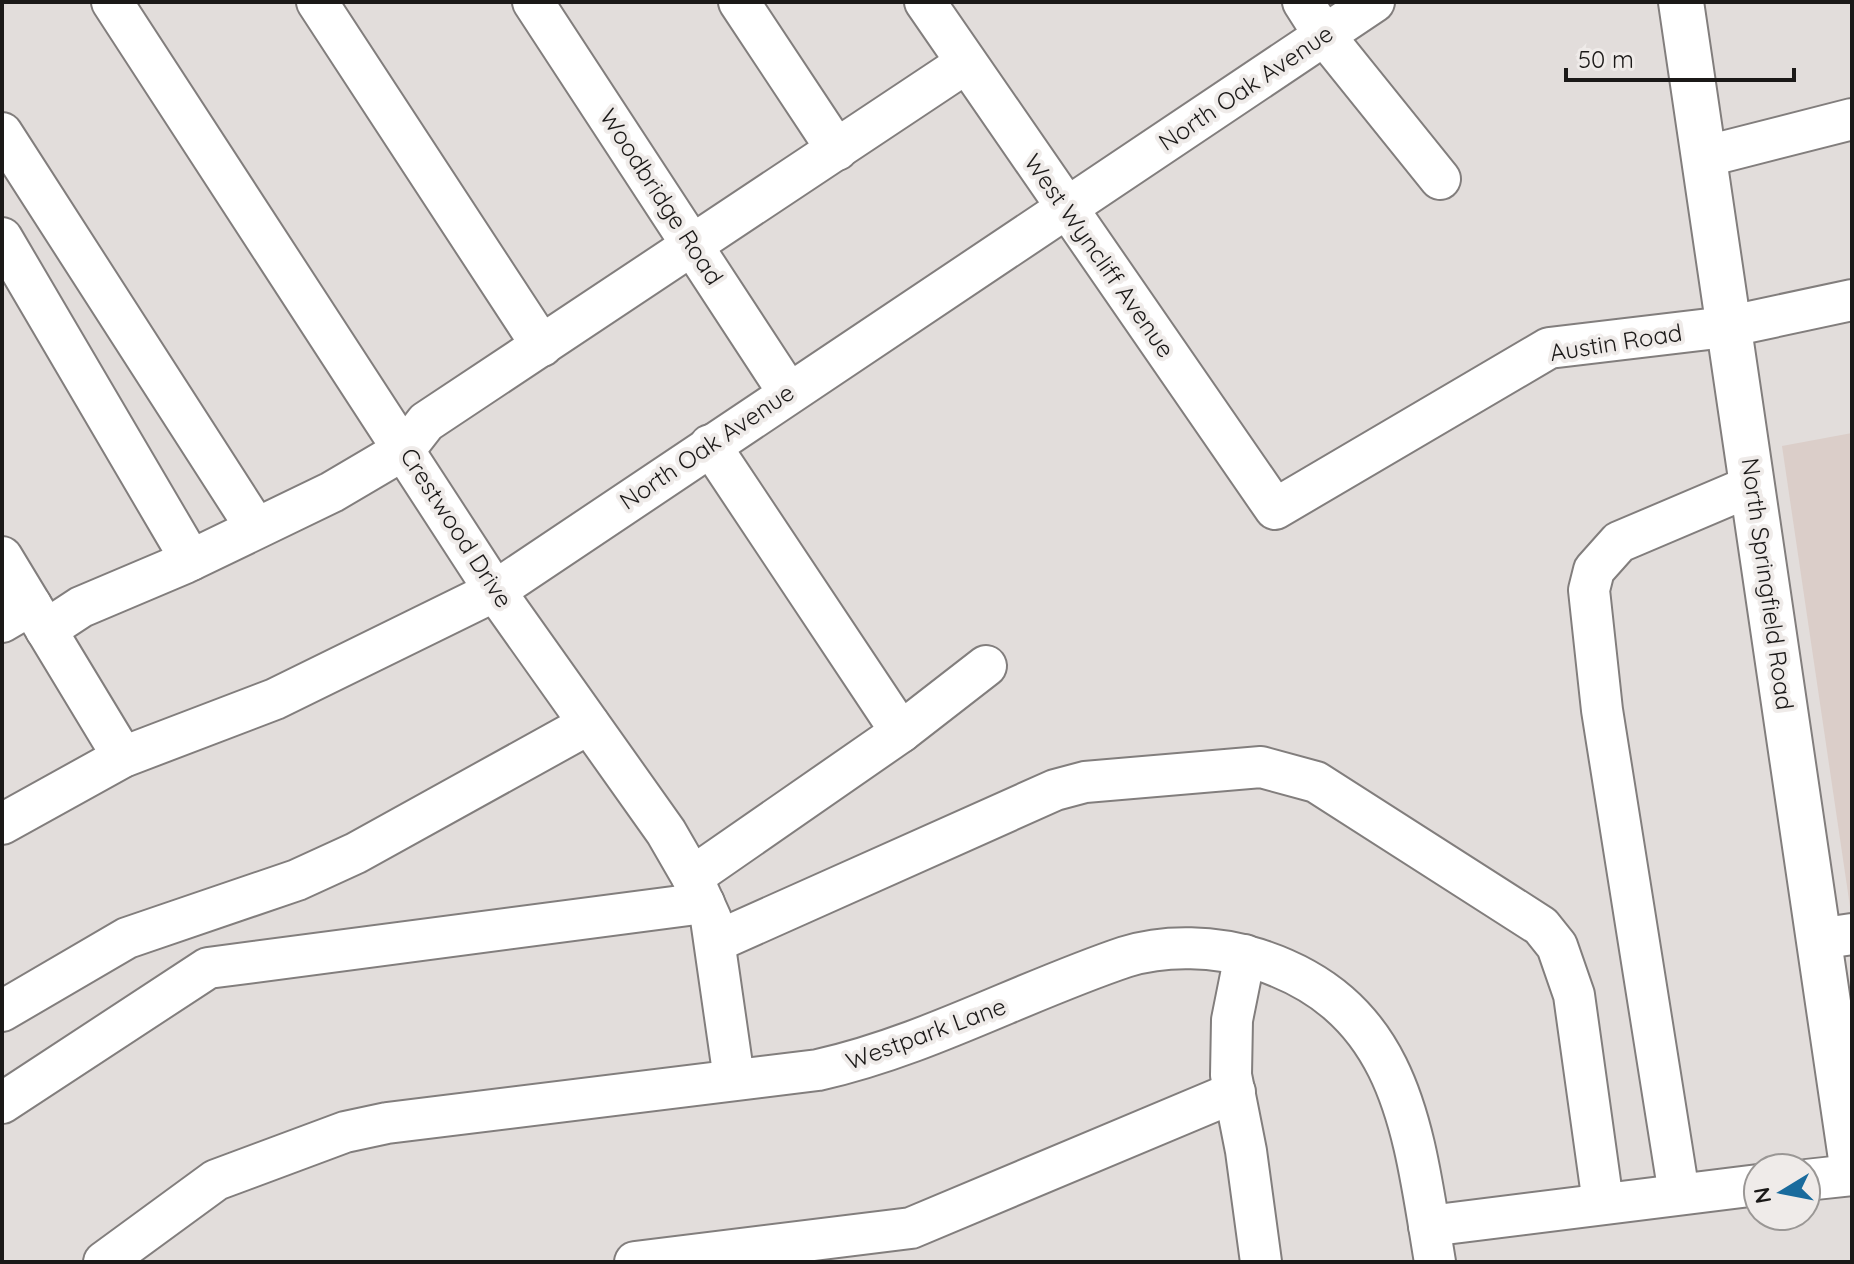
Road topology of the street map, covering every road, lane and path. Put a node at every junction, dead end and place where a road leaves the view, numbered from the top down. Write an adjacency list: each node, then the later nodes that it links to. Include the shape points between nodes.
1 (112, 2): 24 (street, Crestwood Drive)
2 (317, 2): 21 (street)
3 (533, 2): 18 (street, Woodbridge Road)
4 (739, 2): 13 (street)
5 (925, 2): 10 (street, West Wyncliff Avenue)
6 (1303, 2): 9 (street)
7 (1374, 2): 9 (street, North Oak Avenue)
8 (1681, 2): 14 (main road, North Springfield Road)
9 (1324, 35): 15 (street); 16 (street, North Oak Avenue)
10 (966, 63): 13 (street); 16 (street, West Wyncliff Avenue)
11 (1852, 119): 14 (street)
12 (2, 133): 27 (street)
13 (837, 150): 18 (street)
14 (1703, 157): 20 (main road, North Springfield Road)
15 (1440, 179)
16 (1065, 208): 22 (street, North Oak Avenue); 26 (street, West Wyncliff Avenue)
17 (2, 238): 29 (street)
18 (694, 247): 21 (street); 22 (street, Woodbridge Road)
19 (1852, 300): 20 (street, Austin Road)
20 (1726, 327): 25 (main road, North Springfield Road); 26 (street, Austin Road, via 1549,348)
21 (542, 346): 24 (street, via 426,422)
22 (788, 392): 23 (street, North Oak Avenue)
23 (710, 445): 30 (street, North Oak Avenue); 34 (street)
24 (405, 449): 27 (street); 30 (street, Crestwood Drive)
25 (1751, 486): 38 (main road, North Springfield Road); 49 (street, via 1619,542 1594,570 1589,590 1602,710)
26 (1275, 509)
27 (256, 528): 29 (street)
28 (2, 557): 31 (street)
29 (191, 560): 31 (street, via 81,607)
30 (495, 591): 33 (street, Crestwood Drive); 35 (street, North Oak Avenue, via 275,699)
31 (26, 619): 35 (street)
32 (986, 666): 34 (street)
33 (589, 724): 37 (street, Crestwood Drive, via 666,832); 41 (street, via 356,853 297,880 127,938)
34 (901, 732): 37 (street)
35 (123, 757): 36 (street, North Oak Avenue)
36 (2, 824)
37 (698, 890): 39 (street, Crestwood Drive); 44 (street, via 208,968)
38 (1835, 937): 45 (main road, North Springfield Road)
39 (715, 942): 42 (street, Crestwood Drive); 50 (street, via 1055,790 1085,782 1229,769 1261,767 1290,774 1316,782 1464,873 1541,926 1557,946 1574,995)
40 (1245, 955): 42 (street, Westpark Lane, via 1209,948 1128,956 858,1061); 43 (street, via 1232,1020); 51 (street, Westpark Lane, via 1285,968 1319,990 1377,1044 1414,1135)
41 (2, 1011)
42 (734, 1079): 52 (street, Westpark Lane, via 345,1132 216,1180)
43 (1235, 1092): 53 (street, via 911,1228); 54 (street)
44 (2, 1103)
45 (1850, 1142)
46 (1852, 1175): 47 (street)
47 (1822, 1178)
48 (1742, 1187): 49 (street)
49 (1679, 1194): 50 (street)
50 (1603, 1203): 51 (street)
51 (1432, 1244)
52 (104, 1262)
53 (635, 1262)
54 (1261, 1262)

